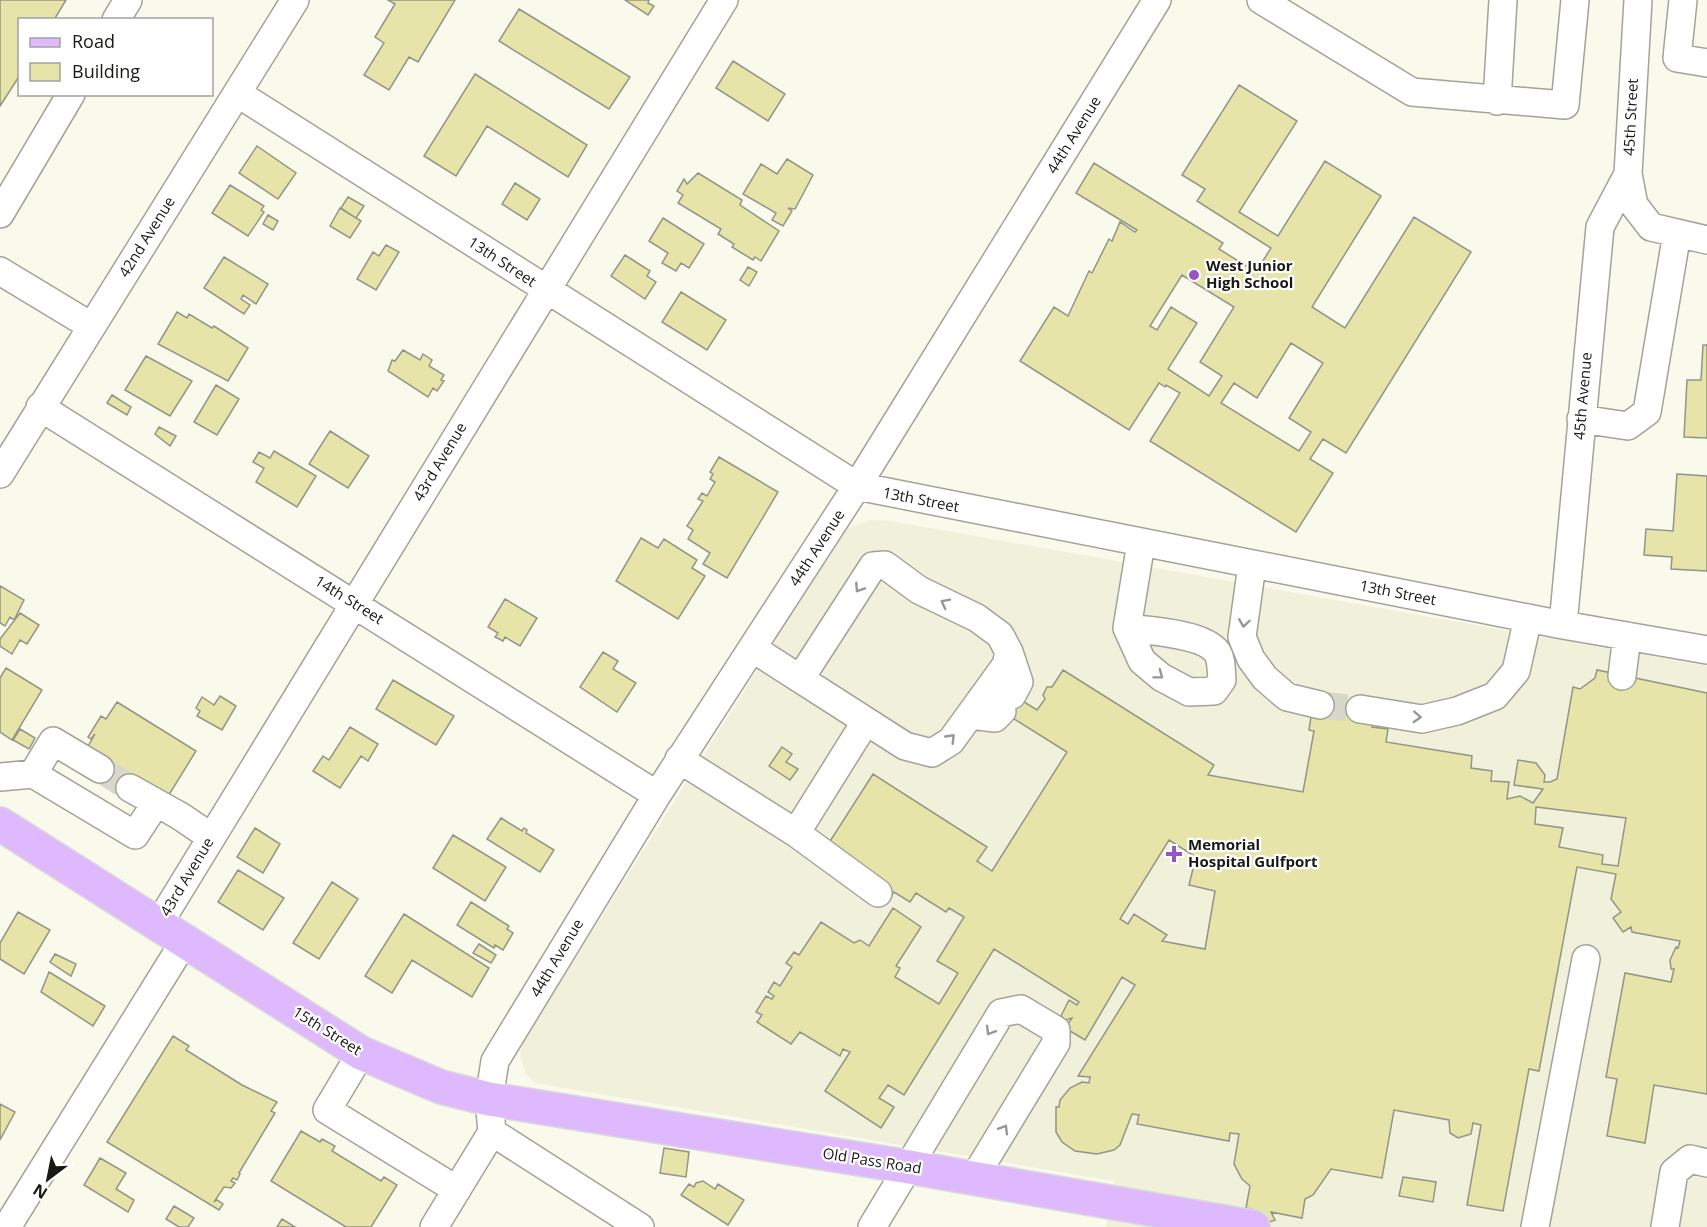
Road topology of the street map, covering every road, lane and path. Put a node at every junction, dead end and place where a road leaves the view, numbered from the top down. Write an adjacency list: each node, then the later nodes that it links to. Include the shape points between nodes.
1 (128, 0): 10 (street)
2 (724, 0): 20 (street, 43rd Avenue)
3 (1157, 0): 25 (street, 44th Avenue)
4 (1261, 0): 14 (street, via 1412,92)
5 (1503, 0): 14 (street)
6 (1575, 0): 14 (street, via 1565,105)
7 (287, 3): 12 (street, 42nd Avenue)
8 (1637, 8): 9 (street); 15 (street, 45th Street)
9 (1682, 12): 11 (street, via 1677,58)
10 (117, 18)
11 (1707, 63)
12 (237, 93): 20 (street, 13th Street); 21 (street, 42nd Avenue)
13 (71, 96): 16 (street)
14 (1497, 101)
15 (1628, 174): 17 (street, 45th Street, via 1634,205 1651,227); 23 (street, 45th Avenue, via 1600,227)
16 (0, 214)
17 (1677, 233): 18 (street); 23 (street, via 1647,411 1628,426)
18 (1707, 240)
19 (0, 271): 21 (street)
20 (545, 290): 25 (street, 13th Street); 28 (street, 43rd Avenue)
21 (91, 326): 22 (street, 42nd Avenue)
22 (40, 406): 24 (street, 42nd Avenue); 28 (street, 14th Street)
23 (1581, 419): 30 (street, 45th Avenue)
24 (0, 474)
25 (857, 486): 26 (street, 13th Street); 33 (street, 44th Avenue)
26 (1141, 543): 27 (street, 13th Street); 31 (street)
27 (1252, 565): 29 (street, 13th Street); 38 (street, one-way to 38, via 1242,637 1251,658 1265,678 1287,697)
28 (353, 603): 47 (street, 14th Street); 51 (street, 43rd Avenue)
29 (1528, 618): 30 (street, 13th Street); 39 (street, one-way to 29, via 1422,719 1495,696 1516,671)
30 (1563, 625): 32 (street, 13th Street)
31 (1127, 628)
32 (1628, 636): 34 (street, 13th Street); 36 (street)
33 (752, 648): 37 (street); 42 (street, 44th Avenue)
34 (1707, 650)
35 (1009, 652): 37 (street, one-way to 37, via 1000,635 977,618 919,590 885,566 873,566); 40 (street, via 1005,665); 40 (street, via 1019,681 1007,703 995,718)
36 (1622, 676)
37 (800, 679): 41 (street)
38 (1320, 705)
39 (1360, 709)
40 (969, 715): 41 (street, one-way to 40, via 905,746 932,753 951,741)
41 (867, 721): 50 (street)
42 (680, 759): 47 (street, 44th Avenue); 50 (street)
43 (100, 769): 44 (street, via 53,741)
44 (33, 774): 45 (street); 48 (street, via 135,835)
45 (0, 777)
46 (130, 788): 48 (street)
47 (657, 795): 56 (street, 44th Avenue, via 495,1061)
48 (156, 803): 51 (street)
49 (0, 824): 53 (main road, 15th Street)
50 (796, 833): 52 (street)
51 (211, 837): 53 (street, 43rd Avenue)
52 (878, 893)
53 (171, 934): 55 (main road, 15th Street); 63 (street, 43rd Avenue)
54 (1586, 958): 68 (street)
55 (361, 1053): 56 (main road, 15th Street, via 441,1087); 61 (street, via 327,1110)
56 (489, 1099): 57 (street); 59 (main road, Old Pass Road)
57 (492, 1132): 61 (street); 65 (street)
58 (1707, 1163): 69 (street, via 1690,1159 1674,1172)
59 (909, 1167): 60 (main road, Old Pass Road); 60 (street, one-way to 59, via 1056,1043 1056,1030 1021,1009 1001,1013); 66 (street)
60 (974, 1179): 62 (main road, Old Pass Road)
61 (457, 1190): 64 (street)
62 (1146, 1218): 67 (main road, Old Pass Road)
63 (7, 1227)
64 (434, 1227)
65 (640, 1227)
66 (872, 1227)
67 (1253, 1227)
68 (1535, 1227)
69 (1665, 1227)

